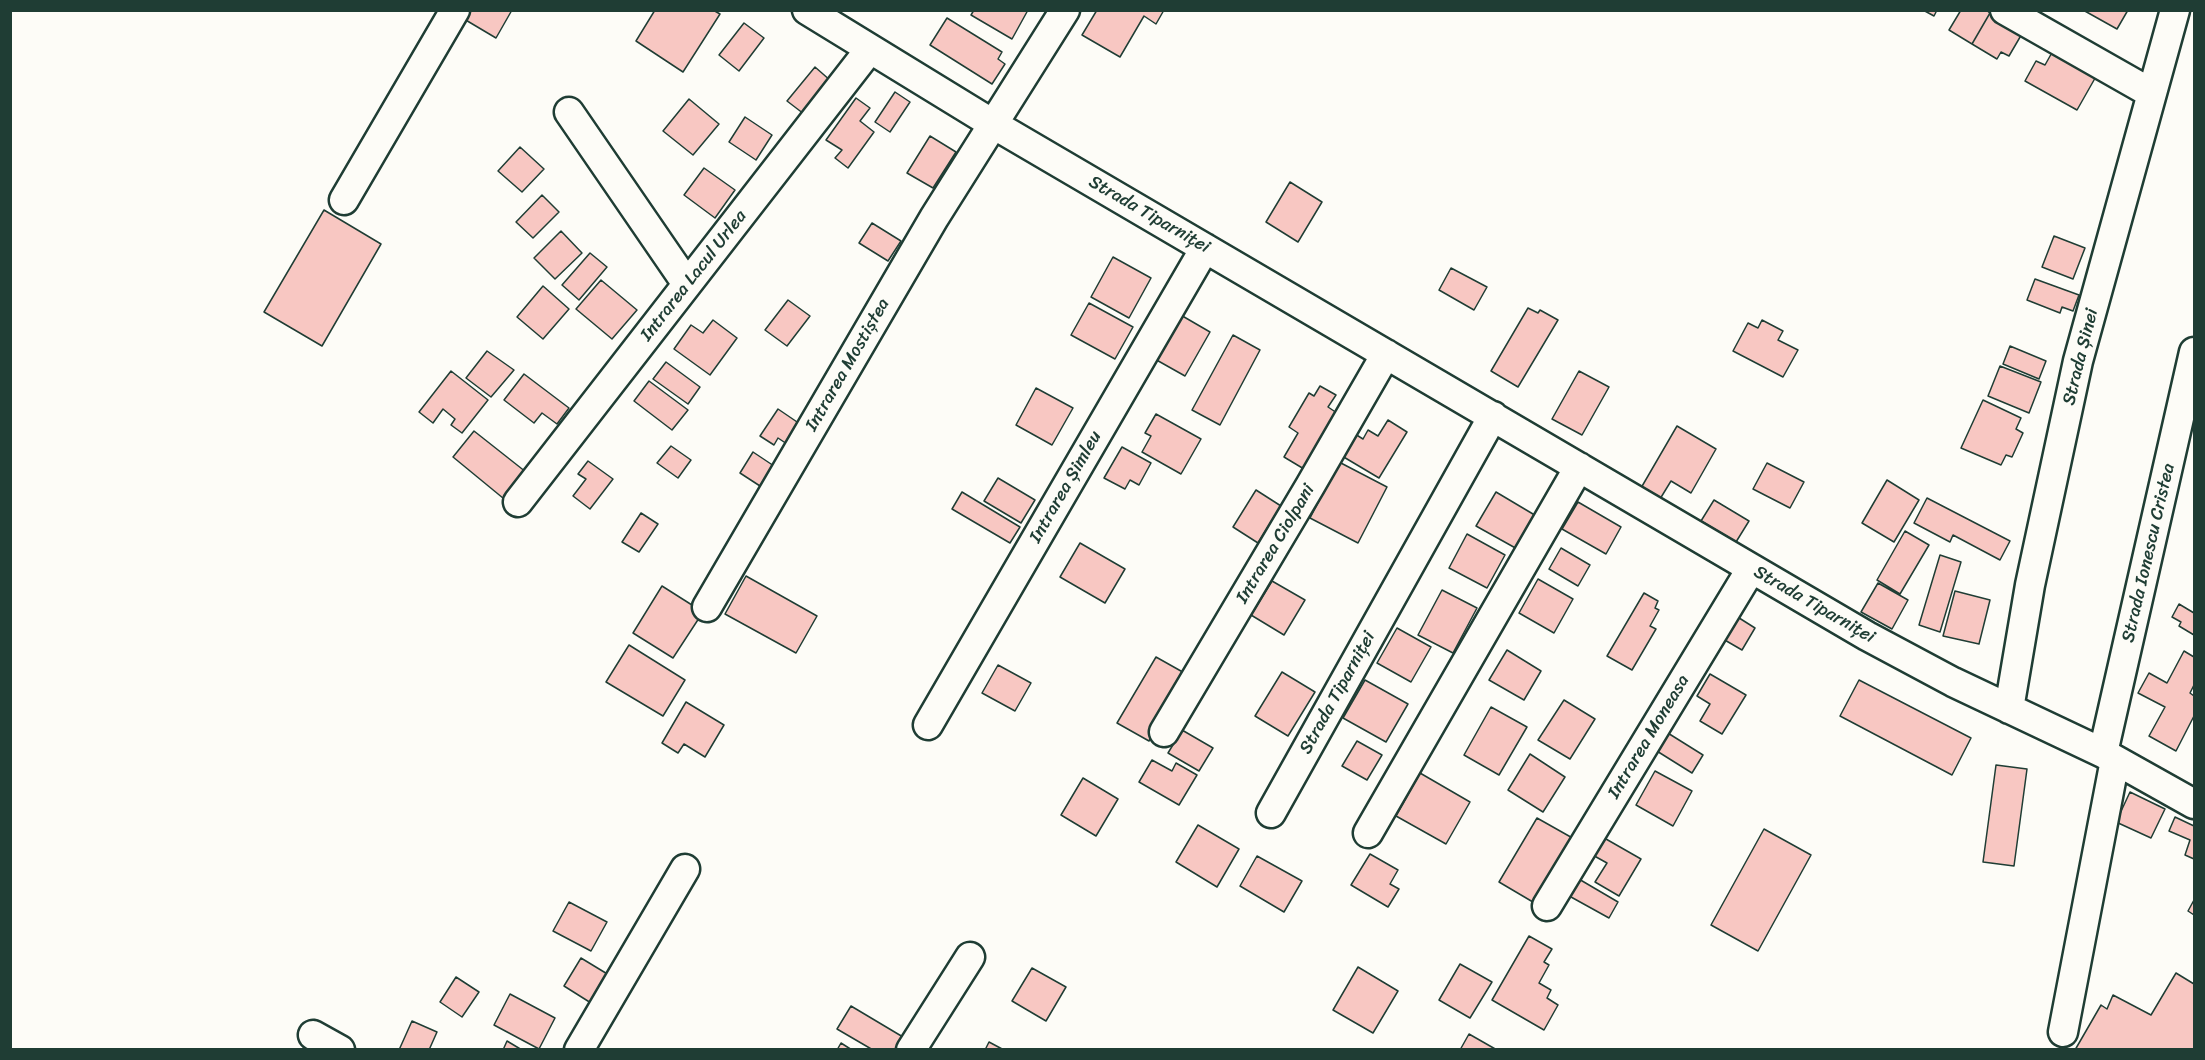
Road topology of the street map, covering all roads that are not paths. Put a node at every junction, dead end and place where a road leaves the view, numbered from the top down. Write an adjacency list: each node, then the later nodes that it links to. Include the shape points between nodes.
1 (455, 10): 10 (street)
2 (807, 10): 6 (street, Strada Tiparniței)
3 (1065, 10): 9 (street, Intrarea Mostiștea)
4 (2005, 10): 7 (street)
5 (2175, 10): 7 (street, Strada Șinei)
6 (870, 49): 9 (street, Strada Tiparniței); 12 (street, Intrarea Lacul Urlea)
7 (2151, 93): 20 (street, Strada Șinei, via 2078,361)
8 (570, 112): 12 (street)
9 (993, 124): 11 (street, Strada Tiparniței); 19 (street, Intrarea Mostiștea)
10 (344, 200)
11 (1205, 248): 14 (street, Strada Tiparniței); 21 (street, Intrarea Șimleu)
12 (687, 284): 17 (street, Intrarea Lacul Urlea)
13 (2194, 352): 23 (street, Strada Ionescu Cristea)
14 (1386, 354): 15 (street, Strada Tiparniței); 22 (street, Intrarea Ciolpani)
15 (1493, 416): 16 (street, Strada Tiparniței); 25 (street, Strada Tiparniței)
16 (1579, 467): 18 (street, Strada Tiparniței); 26 (street)
17 (518, 502)
18 (1751, 569): 20 (street, Strada Tiparniței, via 1867,636); 28 (street, Intrarea Moneasa)
19 (707, 607)
20 (2009, 709): 23 (street, Strada Tiparniței)
21 (928, 725)
22 (1164, 732)
23 (2109, 757): 24 (street, Strada Tiparniței); 30 (street, Strada Ionescu Cristea)
24 (2194, 804)
25 (1271, 813)
26 (1368, 833)
27 (685, 869): 33 (street)
28 (1547, 906)
29 (970, 957): 34 (street)
30 (2063, 1032)
31 (313, 1035): 32 (street)
32 (340, 1050)
33 (579, 1050)
34 (911, 1050)

